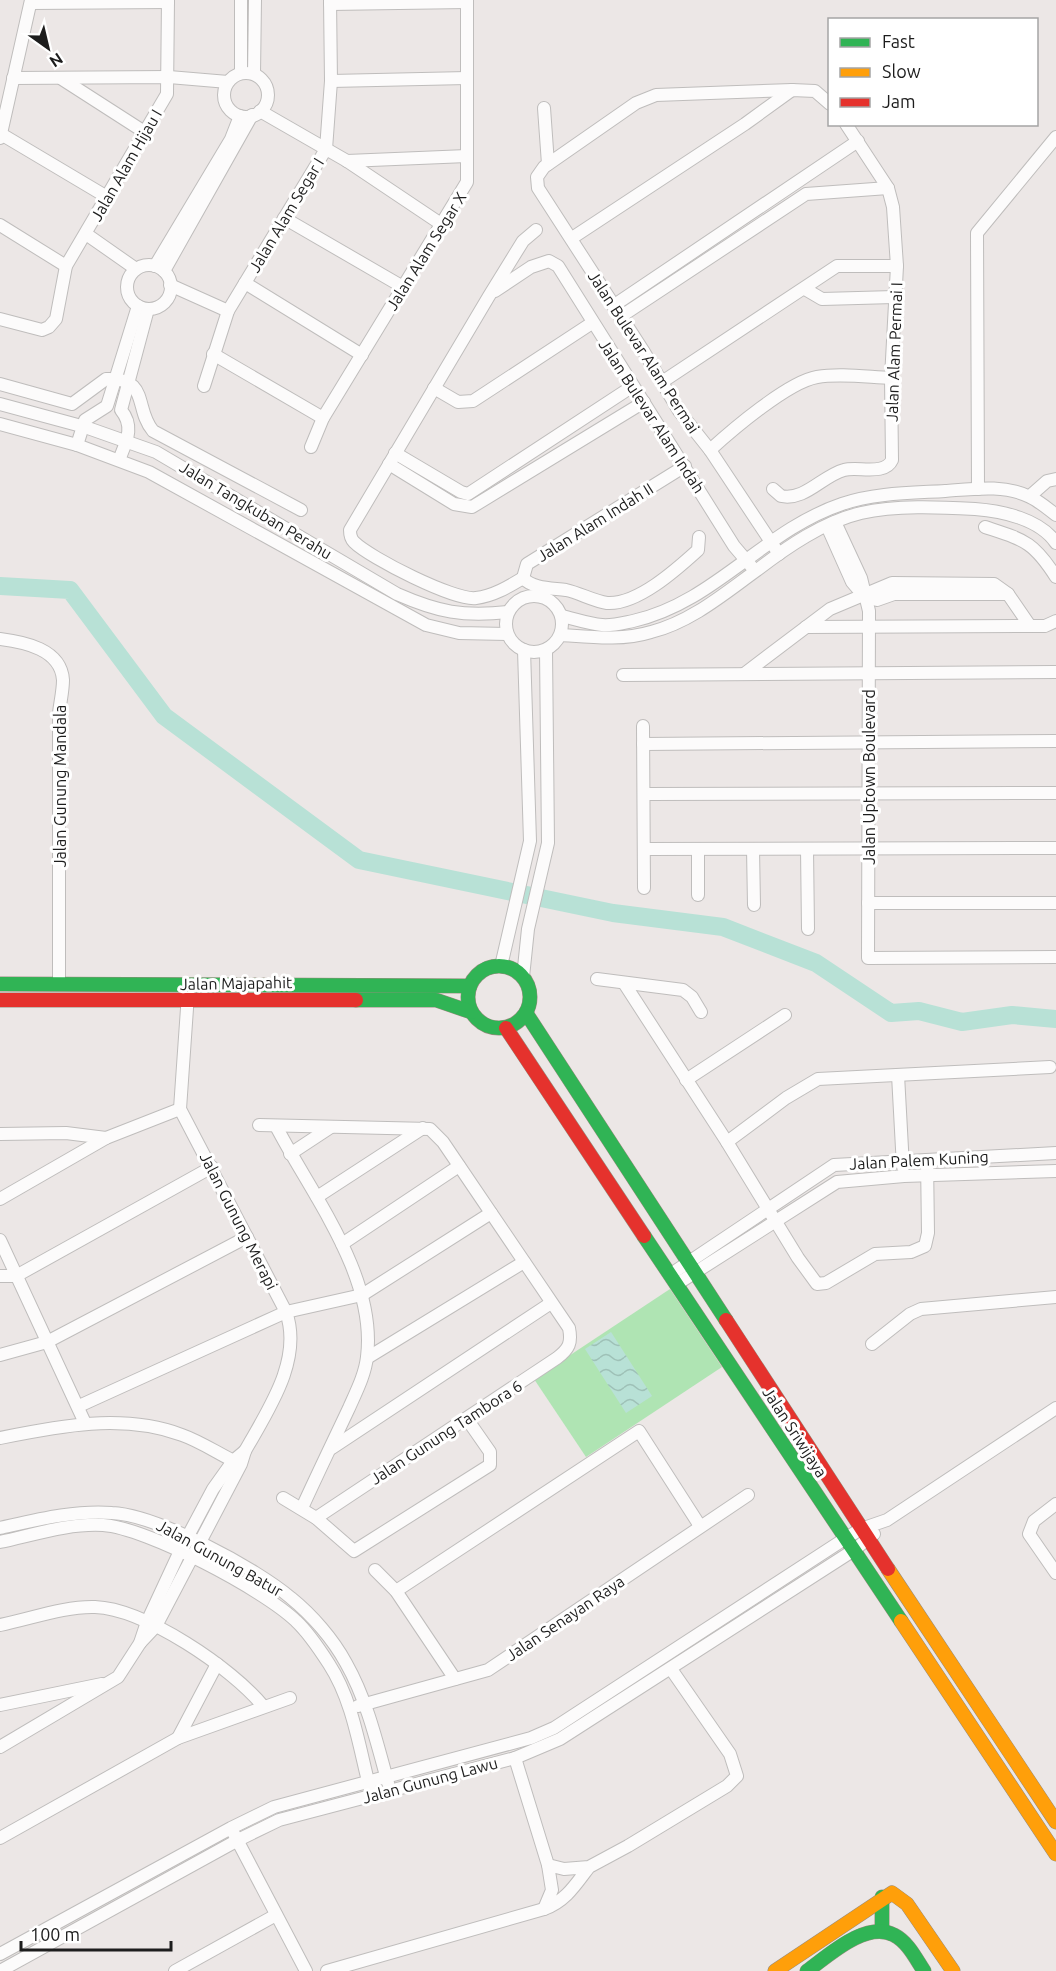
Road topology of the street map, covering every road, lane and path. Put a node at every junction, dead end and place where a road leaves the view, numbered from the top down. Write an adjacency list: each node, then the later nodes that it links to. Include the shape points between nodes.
1 (241, 0): 7 (street)
2 (255, 0): 8 (street)
3 (31, 1): 4 (street); 10 (street)
4 (168, 1): 9 (street, Jalan Alam Hijau I)
5 (467, 1): 6 (street); 11 (street, Jalan Alam Segar X)
6 (330, 2): 13 (street, Jalan Alam Segar I)
7 (241, 73): 8 (street); 14 (street)
8 (254, 74): 18 (street, via 262,79 268,95)
9 (169, 77): 12 (street); 14 (street); 20 (street, Jalan Alam Hijau I, via 168,94)
10 (13, 78): 12 (street); 21 (street)
11 (467, 78): 13 (street); 25 (street, Jalan Alam Segar X)
12 (62, 79): 20 (street)
13 (331, 81): 24 (street, Jalan Alam Segar I)
14 (228, 82): 18 (street, via 224,98 227,106)
15 (792, 90): 16 (street, via 815,91); 27 (street, via 647,98); 37 (street)
16 (828, 102)
17 (544, 108): 27 (street)
18 (251, 114): 24 (street); 41 (street, via 231,139)
19 (847, 126): 23 (street, Jalan Alam Permai I)
20 (146, 133): 31 (street, Jalan Alam Hijau I)
21 (0, 136): 31 (street)
22 (1056, 137): 80 (street, via 977,232)
23 (858, 141): 28 (street); 29 (street, Jalan Alam Permai I)
24 (326, 149): 26 (street); 32 (street, Jalan Alam Segar I)
25 (467, 156): 26 (street); 34 (street, Jalan Alam Segar X, via 464,190)
26 (346, 160): 34 (street)
27 (548, 164): 37 (street, Jalan Bulevar Alam Permai, via 537,177 538,188)
28 (802, 178): 30 (street); 48 (street)
29 (888, 188): 30 (street); 39 (street, Jalan Alam Permai I)
30 (806, 194): 51 (street)
31 (107, 197): 36 (street, Jalan Alam Hijau I)
32 (284, 218): 42 (street, Jalan Alam Segar I); 44 (street)
33 (0, 225): 38 (street)
34 (441, 225): 44 (street, Jalan Alam Segar X)
35 (536, 230): 46 (street, via 524,241)
36 (86, 234): 38 (street, Jalan Alam Hijau I); 40 (street)
37 (572, 238): 48 (street, Jalan Bulevar Alam Permai)
38 (66, 266): 52 (street, Jalan Alam Hijau I, via 53,323 42,330)
39 (897, 266): 45 (street, via 837,266 822,273); 47 (street, Jalan Alam Permai I)
40 (136, 269): 41 (street); 49 (street, via 127,288 130,298)
41 (159, 269): 43 (street)
42 (245, 283): 50 (street, Jalan Alam Segar I); 55 (street)
43 (170, 285): 49 (street, via 164,302); 50 (street)
44 (403, 287): 55 (street, Jalan Alam Segar X)
45 (805, 289): 47 (street, via 822,299); 59 (street)
46 (489, 296): 53 (street, Jalan Bulevar Alam Indah, via 524,271 549,261 558,266); 63 (street)
47 (894, 297): 57 (street, Jalan Alam Permai I)
48 (613, 306): 51 (street, Jalan Bulevar Alam Permai)
49 (143, 308): 56 (street); 58 (street)
50 (228, 311): 54 (street, Jalan Alam Segar I)
51 (620, 317): 59 (street, Jalan Bulevar Alam Permai)
52 (0, 320)
53 (592, 323): 62 (street, Jalan Bulevar Alam Indah); 63 (street, via 473,401 458,402)
54 (213, 354): 61 (street, Jalan Alam Segar I); 68 (street)
55 (362, 355): 68 (street, Jalan Alam Segar X)
56 (116, 378): 58 (street); 60 (street, via 100,381 72,404); 66 (street)
57 (891, 378): 74 (street, via 826,376 806,380 746,420); 79 (street, Jalan Alam Permai I, via 890,465 847,469 795,496 781,496)
58 (129, 382): 67 (street); 84 (street, via 141,395 143,411 153,431)
59 (662, 382): 74 (street, Jalan Bulevar Alam Permai)
60 (0, 384)
61 (204, 386)
62 (633, 387): 64 (street, Jalan Bulevar Alam Indah); 81 (street)
63 (434, 388): 75 (street)
64 (644, 402): 77 (street, Jalan Bulevar Alam Indah); 83 (street, via 478,505)
65 (0, 404): 70 (street, Jalan Tangkuban Perahu)
66 (106, 406): 67 (street); 70 (street, via 90,415)
67 (121, 410): 71 (street, via 129,424)
68 (323, 418): 73 (street, Jalan Alam Segar X)
69 (0, 424): 72 (street, Jalan Tangkuban Perahu)
70 (82, 427): 71 (street, Jalan Tangkuban Perahu); 72 (street)
71 (126, 442): 76 (street); 97 (street, Jalan Tangkuban Perahu, via 181,465 397,594 429,608 465,614)
72 (76, 445): 76 (street, Jalan Tangkuban Perahu)
73 (310, 447)
74 (710, 450): 89 (street, Jalan Bulevar Alam Permai)
75 (392, 459): 81 (street); 83 (street, via 454,504); 95 (street, Jalan Alam Indah II, via 350,530 355,543 445,592 474,599)
76 (118, 460): 103 (street, Jalan Tangkuban Perahu, via 149,472 426,625 459,633)
77 (685, 466): 92 (street, Jalan Bulevar Alam Indah); 95 (street, Jalan Alam Indah II, via 527,564)
78 (1056, 479): 82 (street, via 1047,481)
79 (773, 489)
80 (978, 489): 82 (street); 89 (street, via 850,501)
81 (468, 494): 83 (street)
82 (1030, 496): 85 (street)
83 (466, 508)
84 (301, 510)
85 (1056, 515)
86 (831, 524): 90 (street, via 861,513 891,509 987,510 1017,517 1049,534); 91 (street); 96 (street, via 852,582)
87 (985, 526): 94 (street, via 1028,542)
88 (699, 537): 95 (street, via 698,550 687,561 626,602 604,603 576,592 528,584)
89 (771, 541): 91 (street, Jalan Bulevar Alam Permai); 92 (street)
90 (1056, 543)
91 (779, 554): 93 (street)
92 (745, 560): 93 (street, Jalan Bulevar Alam Indah); 98 (street, via 711,588 645,618 603,625)
93 (757, 570): 104 (street, via 719,598 652,632 620,638)
94 (1056, 577)
95 (523, 578)
96 (864, 597): 100 (street, via 892,584 994,584 1008,594); 101 (street, via 830,609); 102 (street, Jalan Uptown Boulevard)
97 (508, 612): 98 (street, via 520,599 537,595 553,602); 103 (street)
98 (562, 616): 104 (street)
99 (1056, 621): 100 (street)
100 (1030, 626): 102 (street)
101 (806, 627): 102 (street); 109 (street)
102 (869, 627): 110 (street, Jalan Uptown Boulevard)
103 (507, 634): 106 (street)
104 (561, 635): 107 (street)
105 (0, 639): 135 (street, Jalan Gunung Mandala, via 36,647 54,660 63,679 59,713)
106 (524, 650): 107 (street); 132 (street, via 530,841)
107 (546, 650): 133 (street, via 548,843 528,928)
108 (1056, 672): 110 (street)
109 (744, 674): 110 (street); 111 (street)
110 (869, 674): 114 (street, Jalan Uptown Boulevard)
111 (623, 675)
112 (643, 726): 115 (street)
113 (1056, 741): 114 (street)
114 (869, 742): 115 (street); 116 (street, Jalan Uptown Boulevard)
115 (643, 744): 118 (street)
116 (868, 793): 117 (street); 118 (street); 124 (street, Jalan Uptown Boulevard)
117 (1056, 793)
118 (644, 794): 120 (street)
119 (1056, 848): 124 (street)
120 (644, 849): 121 (street); 125 (street)
121 (698, 849): 122 (street); 126 (street)
122 (753, 849): 123 (street); 129 (street)
123 (807, 849): 124 (street); 130 (street)
124 (868, 849): 127 (street, Jalan Uptown Boulevard)
125 (644, 888)
126 (698, 895)
127 (868, 903): 128 (street); 131 (street, Jalan Uptown Boulevard, via 868,958)
128 (1056, 903)
129 (754, 905)
130 (807, 929)
131 (1056, 957)
132 (501, 966): 133 (street); 139 (street, via 479,973)
133 (523, 977): 144 (street, via 530,994)
134 (597, 978): 138 (street)
135 (59, 979): 136 (street, Jalan Majapahit); 137 (street, Jalan Majapahit)
136 (0, 984)
137 (189, 984): 139 (street, Jalan Majapahit); 141 (street)
138 (624, 984): 143 (street, via 683,990); 149 (street)
139 (470, 986): 142 (street)
140 (0, 999): 141 (street, Jalan Majapahit)
141 (188, 1000): 142 (street, Jalan Majapahit, via 436,1000); 150 (street)
142 (471, 1012): 146 (street, via 482,1024)
143 (700, 1012)
144 (526, 1013): 146 (street); 177 (street, Jalan Sriwijaya)
145 (785, 1015): 149 (street)
146 (506, 1028): 180 (street, Jalan Sriwijaya)
147 (1050, 1067): 148 (street)
148 (898, 1075): 157 (street, via 818,1079); 161 (street)
149 (686, 1080): 157 (street)
150 (180, 1109): 156 (street); 163 (street, Jalan Gunung Merapi)
151 (259, 1125): 152 (street)
152 (276, 1126): 153 (street); 159 (street)
153 (330, 1127): 154 (street); 159 (street)
154 (423, 1128): 162 (street, via 435,1133); 167 (street)
155 (0, 1134): 156 (street, via 66,1133)
156 (106, 1138): 168 (street)
157 (727, 1142): 169 (street)
158 (1056, 1153): 160 (street, Jalan Palem Kuning)
159 (290, 1154): 167 (street)
160 (927, 1160): 161 (street, Jalan Palem Kuning); 165 (street)
161 (902, 1161): 166 (street); 169 (street, Jalan Palem Kuning, via 834,1165)
162 (459, 1166): 170 (street); 174 (street)
163 (212, 1167): 172 (street, Jalan Gunung Merapi); 179 (street)
164 (1056, 1171): 165 (street, Jalan Palem Kuning)
165 (928, 1175): 166 (street, Jalan Palem Kuning); 171 (street, via 928,1241 923,1249 875,1254 826,1283 815,1281)
166 (904, 1176): 171 (street, Jalan Palem Kuning, via 837,1182)
167 (317, 1197): 174 (street)
168 (0, 1199)
169 (767, 1208): 171 (street); 175 (street, Jalan Palem Kuning)
170 (490, 1213): 176 (street); 181 (street)
171 (776, 1221): 175 (street, Jalan Palem Kuning)
172 (247, 1237): 184 (street, Jalan Gunung Merapi); 185 (street)
173 (0, 1240): 179 (street)
174 (342, 1244): 181 (street)
175 (704, 1259): 177 (street)
176 (524, 1262): 183 (street); 188 (street)
177 (691, 1267): 180 (street); 204 (street, Jalan Sriwijaya)
178 (0, 1276): 179 (street)
179 (16, 1276): 185 (street)
180 (674, 1279): 208 (street, Jalan Sriwijaya)
181 (362, 1295): 184 (street); 188 (street)
182 (1056, 1297): 186 (street, via 921,1310)
183 (551, 1303): 191 (street, Jalan Gunung Tambora 6, via 569,1328 572,1341 568,1350); 194 (street)
184 (286, 1312): 189 (street); 195 (street, Jalan Gunung Merapi, via 292,1336 286,1370)
185 (47, 1342): 187 (street); 189 (street)
186 (872, 1344)
187 (0, 1355)
188 (368, 1358): 194 (street)
189 (79, 1406): 192 (street)
190 (1056, 1408): 204 (street)
191 (467, 1419): 200 (street, Jalan Gunung Tambora 6); 200 (street, via 490,1452 490,1465 354,1551)
192 (85, 1423): 193 (street); 195 (street, via 150,1427 182,1434)
193 (0, 1438)
194 (331, 1449): 199 (street)
195 (237, 1463): 205 (street, Jalan Gunung Merapi); 207 (street, Jalan Gunung Merapi)
196 (748, 1495): 202 (street, Jalan Senayan Raya)
197 (283, 1498): 199 (street)
198 (1056, 1504): 212 (street, via 1034,1521 1029,1534)
199 (302, 1508): 200 (street)
200 (316, 1518)
201 (52, 1524): 203 (street, Jalan Gunung Batur); 205 (street, Jalan Gunung Batur, via 90,1512 114,1513 145,1519); 206 (street, Jalan Gunung Batur); 209 (street, Jalan Gunung Batur, via 123,1528)
202 (700, 1526): 213 (street, via 639,1431); 220 (street, Jalan Senayan Raya, via 488,1670)
203 (0, 1528)
204 (865, 1535): 208 (street); 234 (street, Jalan Sriwijaya)
205 (187, 1537): 207 (street, Jalan Gunung Batur); 209 (street, Jalan Gunung Merapi)
206 (0, 1542)
207 (201, 1544): 210 (street, Jalan Gunung Merapi); 216 (street, Jalan Gunung Batur, via 290,1596)
208 (844, 1548): 219 (street, Jalan Gunung Lawu); 230 (street, Jalan Gunung Lawu, via 554,1728 531,1738); 238 (street, Jalan Sriwijaya)
209 (180, 1551): 210 (street, Jalan Gunung Batur); 214 (street, Jalan Gunung Merapi)
210 (193, 1558): 214 (street, Jalan Gunung Merapi); 217 (street, Jalan Gunung Batur, via 282,1609)
211 (375, 1570): 213 (street)
212 (1056, 1573)
213 (396, 1591): 220 (street)
214 (151, 1624): 215 (street, via 109,1609 87,1607); 218 (street); 221 (street, via 123,1671)
215 (0, 1625)
216 (323, 1632): 217 (street); 223 (street, Jalan Gunung Batur, via 346,1664)
217 (312, 1640): 226 (street, Jalan Gunung Batur, via 330,1665)
218 (217, 1664): 225 (street, via 239,1679); 227 (street)
219 (671, 1669): 229 (street, Jalan Gunung Lawu, via 560,1740); 240 (street, via 730,1754 737,1776 708,1798)
220 (455, 1679): 223 (street, Jalan Senayan Raya)
221 (111, 1682): 224 (street); 228 (street)
222 (290, 1698): 225 (street)
223 (364, 1704): 226 (street, Jalan Senayan Raya); 230 (street, Jalan Gunung Batur)
224 (0, 1705)
225 (263, 1706): 227 (street)
226 (350, 1710): 231 (street, Jalan Gunung Batur)
227 (178, 1738): 236 (street)
228 (0, 1747)
229 (515, 1758): 232 (street, Jalan Gunung Lawu); 239 (street)
230 (386, 1776): 231 (street, Jalan Gunung Lawu); 232 (street, Jalan Gunung Batur)
231 (368, 1781): 233 (street, Jalan Gunung Batur); 235 (street, Jalan Gunung Lawu, via 274,1807)
232 (391, 1791): 233 (street, Jalan Gunung Lawu)
233 (372, 1796): 237 (street, Jalan Gunung Lawu, via 279,1820)
234 (1056, 1822)
235 (231, 1828): 237 (street); 245 (street, Jalan Gunung Lawu)
236 (0, 1838)
237 (238, 1840): 243 (street); 246 (street, Jalan Gunung Lawu)
238 (1056, 1854)
239 (548, 1865): 240 (street, via 564,1869); 242 (street, via 552,1890)
240 (589, 1867): 242 (street, via 567,1895)
241 (882, 1897): 244 (street); 250 (street); 253 (street, via 892,1893 904,1900)
242 (544, 1909): 249 (street)
243 (276, 1915): 247 (street); 248 (street)
244 (882, 1931): 251 (street, via 867,1933); 252 (street, via 898,1938)
245 (0, 1954)
246 (0, 1971)
247 (175, 1971)
248 (306, 1971)
249 (327, 1971)
250 (775, 1971)
251 (807, 1971)
252 (924, 1971)
253 (953, 1971)

